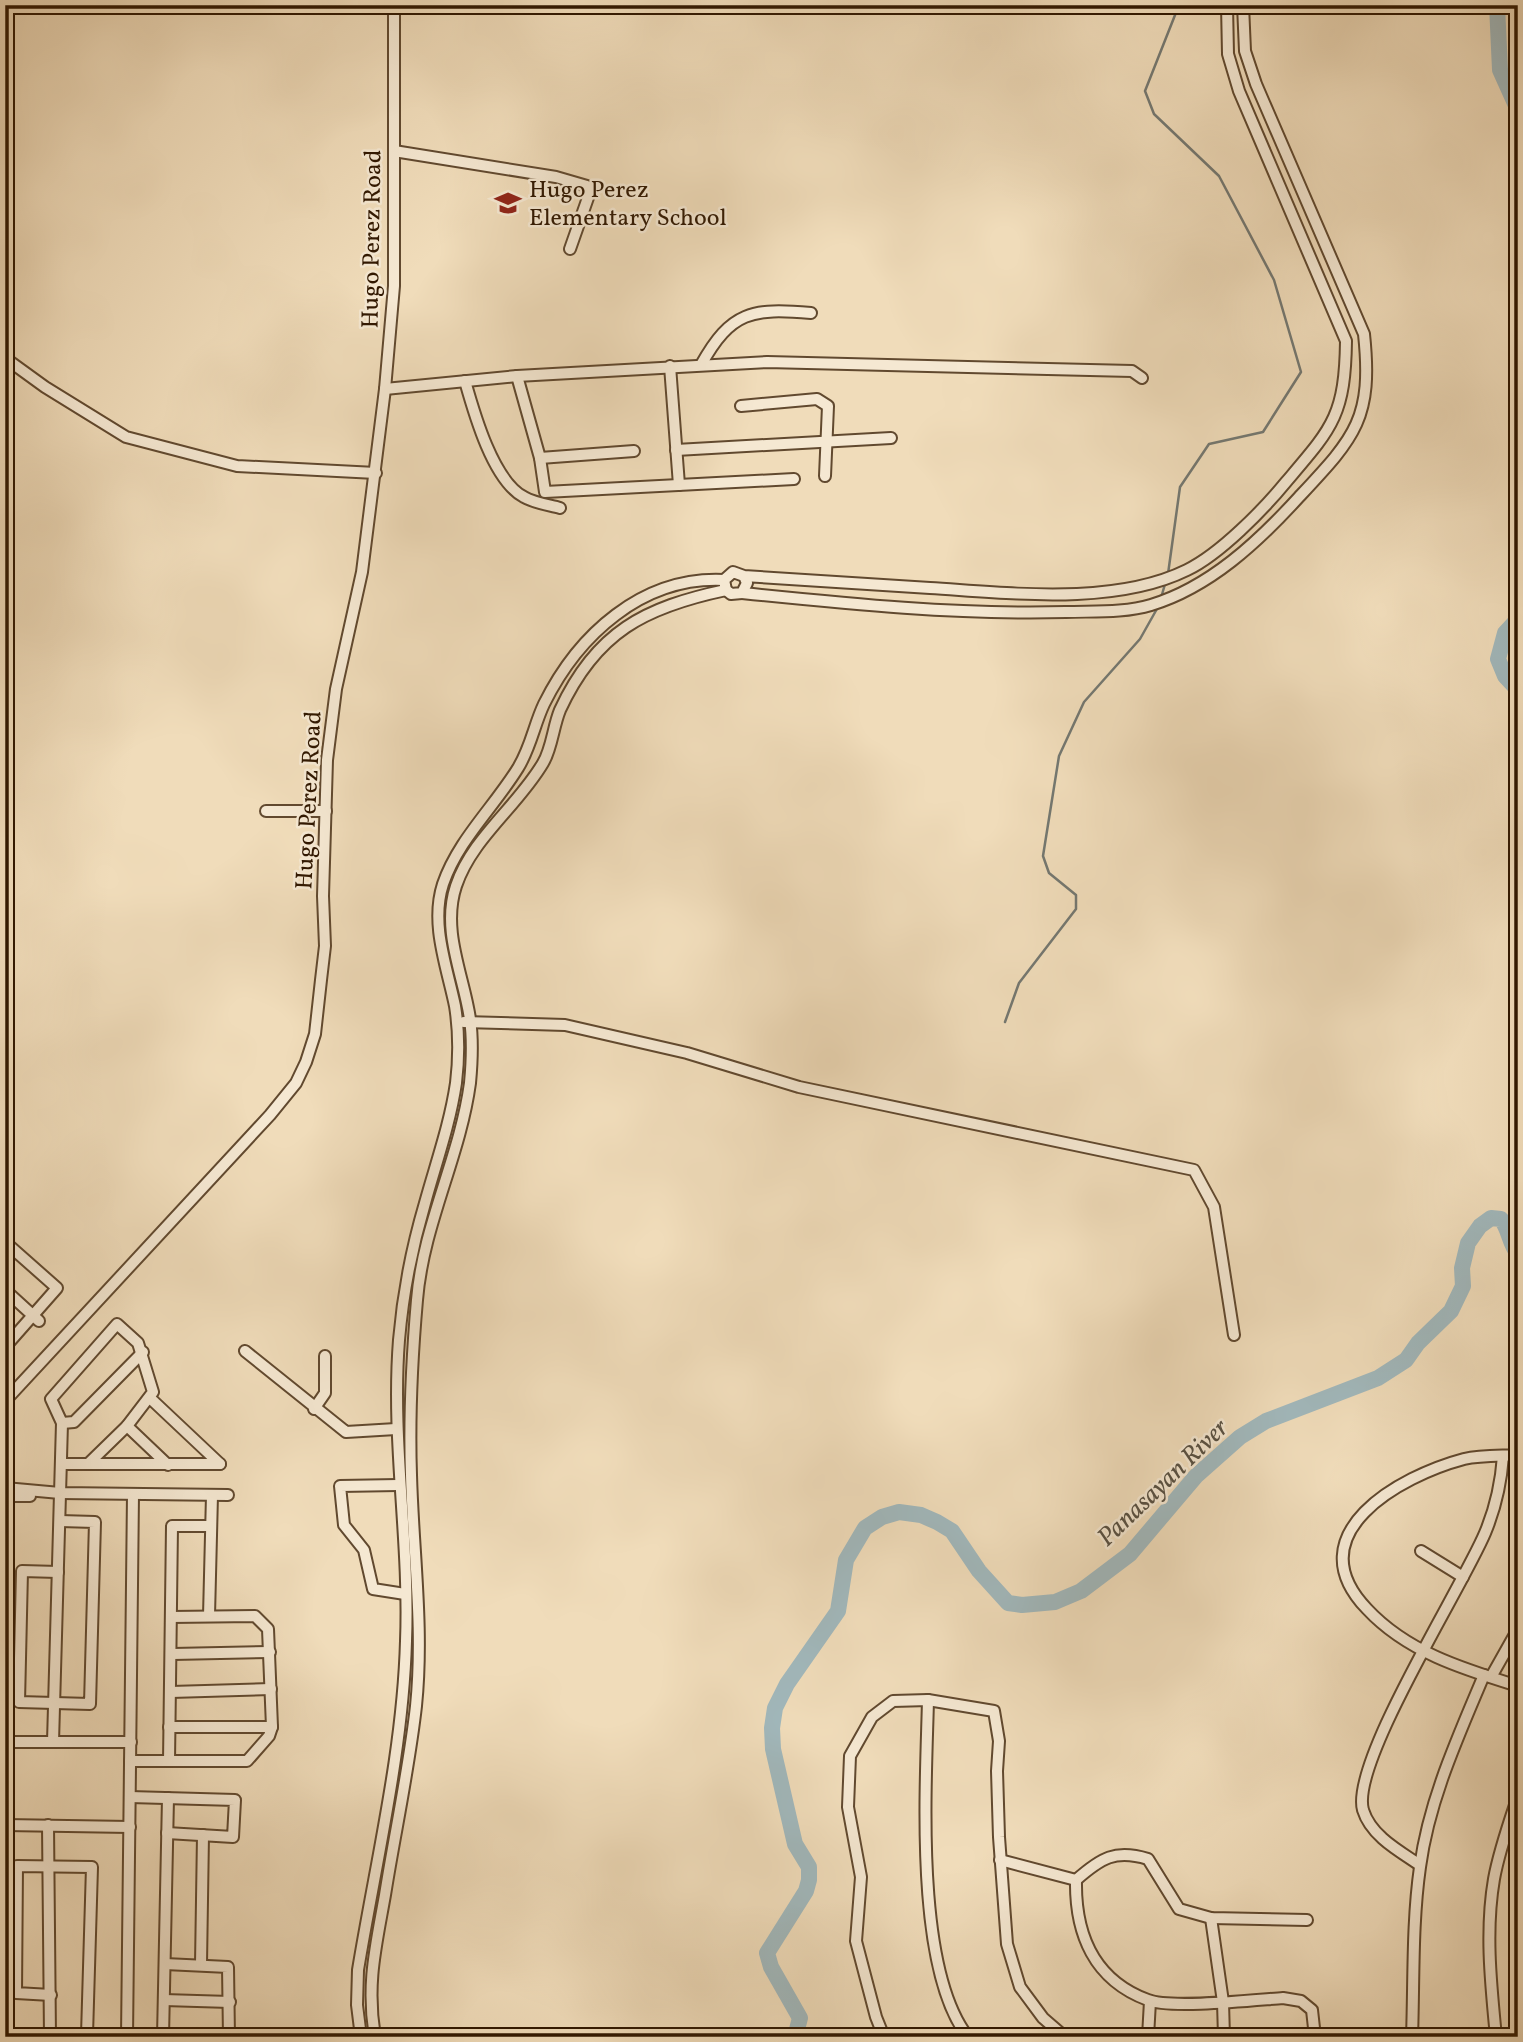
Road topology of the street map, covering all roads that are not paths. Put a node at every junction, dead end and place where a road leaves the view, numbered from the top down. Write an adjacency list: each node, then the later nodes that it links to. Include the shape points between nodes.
1 (394, 5): 4 (street, Hugo Perez Road)
2 (1227, 5): 25 (street, via 1228,54 1239,91 1346,341 1340,410 1323,439 1256,517 1189,569 1152,584 1036,594)
3 (1243, 5): 27 (street, via 1245,51 1256,84 1364,334 1369,378 1362,414 1341,452 1264,535 1198,586 1149,606 1104,611 943,610)
4 (394, 151): 5 (street, via 587,186 590,192); 13 (street, Hugo Perez Road, via 394,286)
5 (570, 249)
6 (811, 313): 8 (street, via 749,314 733,321)
7 (5, 358): 20 (street, via 127,437 237,466)
8 (701, 365): 9 (street); 11 (street, via 807,362 1132,371)
9 (670, 366): 10 (street); 17 (street)
10 (517, 376): 12 (street); 19 (street)
11 (1142, 378)
12 (465, 381): 13 (street); 24 (street, via 478,426 498,469 522,496)
13 (385, 389): 20 (street, Hugo Perez Road)
14 (741, 405): 16 (street, via 817,400 828,407)
15 (891, 439): 16 (street)
16 (828, 440): 17 (street); 21 (street)
17 (676, 450): 23 (street)
18 (634, 452): 19 (street)
19 (540, 458): 23 (street, via 545,492)
20 (376, 473): 29 (street, Hugo Perez Road, via 362,572 336,689)
21 (825, 476)
22 (794, 479): 23 (street)
23 (679, 485)
24 (560, 508)
25 (744, 576): 26 (street, via 733,572); 27 (street, via 747,583)
26 (725, 585): 27 (street, via 731,594); 30 (street, via 712,579 669,588 625,608 597,628 565,665 542,709 529,751 457,852); 31 (street, via 674,601 608,641 577,677 558,716 545,760 468,859)
27 (742, 593)
28 (266, 811): 29 (street)
29 (326, 811): 43 (street, Hugo Perez Road, via 325,946 315,1034 296,1083)
30 (443, 884): 31 (street); 33 (street, via 440,936)
31 (455, 888): 32 (street, via 453,945)
32 (471, 1021): 33 (street); 37 (street, via 565,1025 687,1053 799,1087 1194,1170 1214,1207); 112 (street, via 463,1118 427,1244 417,1297 410,1433 419,1600 418,1684 369,1990)
33 (457, 1023): 47 (street, via 456,1082 405,1293)
34 (5, 1242): 36 (street, via 57,1288)
35 (5, 1290): 36 (street)
36 (36, 1318): 38 (street)
37 (1234, 1335)
38 (7, 1340)
39 (245, 1351): 44 (street)
40 (143, 1352): 42 (street); 45 (street, via 74,1422); 45 (street, via 117,1324 51,1399)
41 (325, 1356): 44 (street, via 325,1393)
42 (151, 1399): 46 (street); 52 (street, via 220,1464)
43 (5, 1401)
44 (314, 1409): 47 (street, via 346,1432)
45 (62, 1423): 51 (street)
46 (127, 1426): 50 (street); 52 (street)
47 (396, 1429): 53 (street)
48 (1518, 1454): 49 (street)
49 (1503, 1456): 64 (street, via 1501,1489); 69 (street, via 1466,1459 1419,1475 1392,1488 1352,1524 1342,1551 1347,1580 1366,1609)
50 (89, 1463): 51 (street); 52 (street)
51 (61, 1464): 55 (street)
52 (168, 1465)
53 (398, 1485): 65 (street); 65 (street, via 340,1486 344,1525 364,1550 373,1590)
54 (5, 1488): 55 (street)
55 (60, 1493): 56 (street); 59 (street); 60 (street)
56 (133, 1494): 57 (street); 82 (street)
57 (212, 1495): 58 (street); 61 (street)
58 (228, 1495)
59 (5, 1496)
60 (60, 1521): 63 (street); 77 (street, via 94,1522 90,1704)
61 (209, 1526): 66 (street); 67 (street, via 172,1526)
62 (1421, 1551): 64 (street)
63 (58, 1572): 77 (street); 77 (street, via 22,1571 19,1702)
64 (1463, 1577): 69 (street)
65 (405, 1594): 111 (street, via 406,1641 394,1763 358,1970 356,2005)
66 (209, 1616): 67 (street); 70 (street, via 255,1616 268,1629)
67 (171, 1617): 71 (street)
68 (1518, 1629): 72 (street)
69 (1420, 1650): 72 (street); 95 (street, via 1362,1795 1368,1822)
70 (270, 1652): 71 (street); 74 (street)
71 (173, 1654): 75 (street)
72 (1487, 1676): 73 (street); 95 (street, via 1447,1763)
73 (1518, 1686)
74 (271, 1689): 75 (street); 79 (street)
75 (171, 1692): 78 (street)
76 (928, 1700): 93 (street, via 994,1711 999,1741); 113 (street, via 893,1701 872,1717 850,1756 848,1807 861,1877 856,1941); 114 (street, via 925,1822 932,1932 947,1997)
77 (54, 1703): 81 (street)
78 (169, 1727): 79 (street); 84 (street)
79 (272, 1727): 84 (street, via 247,1761)
80 (5, 1742): 81 (street)
81 (53, 1742): 82 (street)
82 (131, 1742): 83 (street)
83 (130, 1761): 84 (street); 86 (street)
84 (169, 1761)
85 (1518, 1796): 120 (street, via 1501,1848 1491,1906 1490,1976)
86 (130, 1797): 87 (street); 90 (street)
87 (168, 1798): 91 (street); 92 (street, via 235,1800 233,1837)
88 (5, 1825): 89 (street)
89 (48, 1825): 90 (street); 94 (street)
90 (130, 1827): 107 (street)
91 (167, 1833): 92 (street); 99 (street)
92 (203, 1835): 100 (street)
93 (1000, 1860): 96 (street); 115 (street, via 1007,1944 1020,1987 1043,2018)
94 (50, 1865): 101 (street); 101 (street, via 17,1866 14,1987 20,1994); 106 (street, via 92,1867 86,2035)
95 (1420, 1865): 119 (street)
96 (1076, 1880): 97 (street, via 1098,1861 1128,1853 1148,1859 1179,1909); 103 (street, via 1075,1909 1088,1948 1109,1979)
97 (1211, 1918): 98 (street); 105 (street)
98 (1307, 1920)
99 (165, 1964): 100 (street); 102 (street)
100 (201, 1964): 104 (street, via 228,1967)
101 (51, 1994): 106 (street)
102 (164, 2000): 104 (street); 108 (street)
103 (1150, 2001): 105 (street); 116 (street)
104 (230, 2002): 110 (street)
105 (1223, 2002): 117 (street); 118 (street, via 1301,2001 1312,2010)
106 (50, 2036)
107 (127, 2037)
108 (163, 2037): 109 (street)
109 (185, 2037)
110 (229, 2037)
111 (361, 2037)
112 (375, 2037)
113 (884, 2037)
114 (968, 2037)
115 (1065, 2037)
116 (1148, 2037)
117 (1224, 2037)
118 (1315, 2037)
119 (1412, 2037)
120 (1496, 2037)

